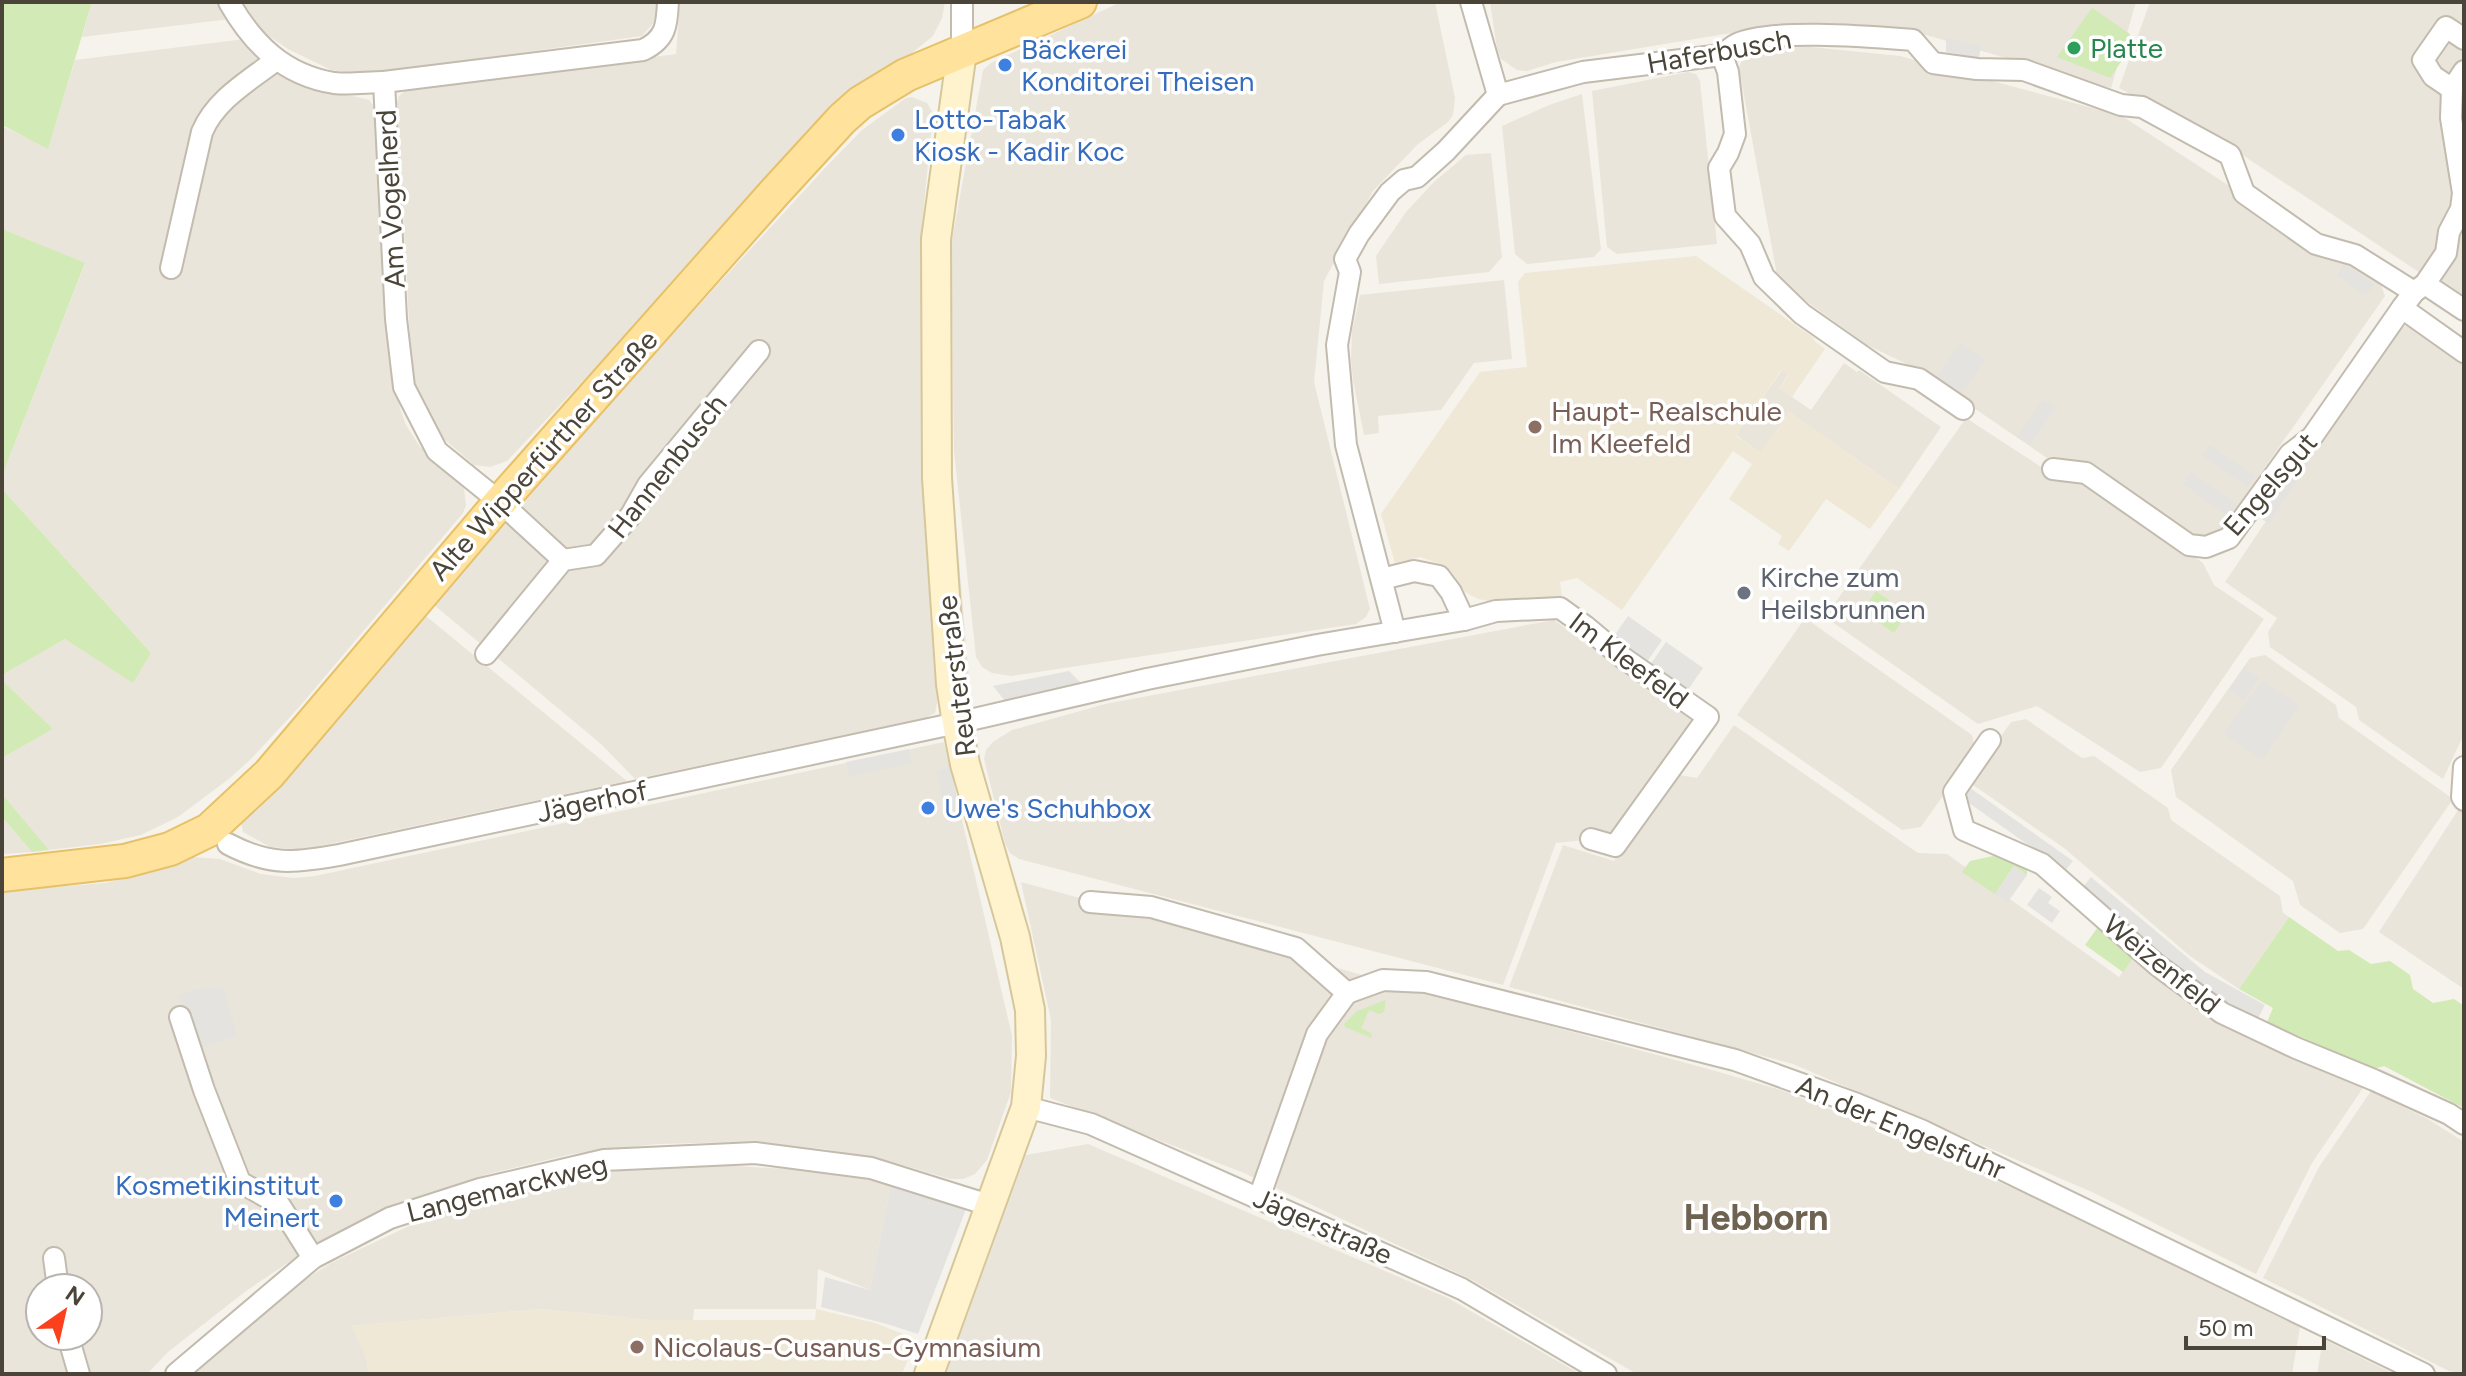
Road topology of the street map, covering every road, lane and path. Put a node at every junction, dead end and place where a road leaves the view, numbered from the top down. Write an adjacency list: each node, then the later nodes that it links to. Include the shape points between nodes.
1 (229, 2): 9 (street, via 244,29)
2 (668, 2): 11 (street, Am Vogelherd, via 661,39 643,50)
3 (962, 2): 7 (street, Reuterstraße)
4 (1080, 2): 7 (main road, Alte Wipperfürther Straße)
5 (1471, 2): 13 (street)
6 (2464, 39): 12 (street, via 2446,27 2423,60 2433,76)
7 (962, 51): 21 (main road, Alte Wipperfürther Straße, via 884,87 842,119); 27 (street, Reuterstraße, via 936,239 935,348 937,478)
8 (1722, 55): 13 (street, Haferbusch, via 1583,72); 15 (street, Haferbusch, via 1737,43 1770,38 1913,40 1933,63 2024,70 2121,105 2142,107 2230,155 2244,193 2316,244 2355,255); 19 (street, via 1735,134 1719,168 1725,216 1750,244 1764,277 1802,314 1885,372 1919,379)
9 (276, 60): 11 (street, via 335,83); 14 (street, via 209,116)
10 (2464, 71): 12 (street)
11 (384, 82): 21 (street, Am Vogelherd, via 404,387 437,451)
12 (2452, 89): 15 (street, Engelsgut, via 2461,209 2446,253)
13 (1498, 95): 23 (street, via 1446,151 1390,192 1345,259 1350,272 1337,345 1346,445)
14 (171, 268)
15 (2414, 295): 16 (street); 18 (street); 20 (street, Engelsgut, via 2312,437 2290,454 2229,538 2206,547 2189,545 2086,473)
16 (2464, 310)
17 (759, 351): 22 (street, Hannenbusch, via 596,555)
18 (2464, 352)
19 (1963, 409)
20 (2053, 469)
21 (500, 502): 22 (street); 33 (main road, Alte Wipperfürther Straße, via 269,774 209,830 170,849 125,861)
22 (563, 560): 26 (street)
23 (1382, 579): 24 (street, via 1414,571 1439,576); 25 (street)
24 (1464, 620): 25 (street, Im Kleefeld); 31 (street, Im Kleefeld, via 1496,611 1560,608 1708,717 1615,846)
25 (1395, 632): 27 (street, Im Kleefeld, via 1147,679)
26 (486, 654)
27 (957, 723): 32 (street, Jägerhof, via 301,862 252,857); 37 (street, Reuterstraße, via 1030,1010)
28 (1990, 740): 38 (street, Weizenfeld, via 1954,792 1964,830 2042,864 2157,965 2222,1013)
29 (2464, 767): 30 (street)
30 (2464, 800)
31 (1591, 839)
32 (228, 844)
33 (2, 875)
34 (1090, 902): 35 (street, via 1151,907 1296,948)
35 (1347, 993): 39 (street, via 1317,1034); 49 (street, An der Engelsfuhr, via 1383,980 1426,982 1748,1065 1921,1130)
36 (180, 1017): 42 (street, via 240,1182 279,1204)
37 (1026, 1107): 39 (street, Jägerstraße, via 1091,1124); 40 (street, Reuterstraße)
38 (2464, 1124)
39 (1259, 1198): 48 (street, Jägerstraße, via 1462,1289)
40 (992, 1206): 42 (street, Langemarckweg, via 871,1168 755,1153 604,1160 480,1189 390,1218); 47 (street, Reuterstraße)
41 (54, 1258): 43 (street)
42 (313, 1258): 46 (street, Langemarckweg)
43 (56, 1272)
44 (73, 1352): 45 (street)
45 (79, 1374)
46 (176, 1374)
47 (929, 1374)
48 (1606, 1374)
49 (2424, 1374)

